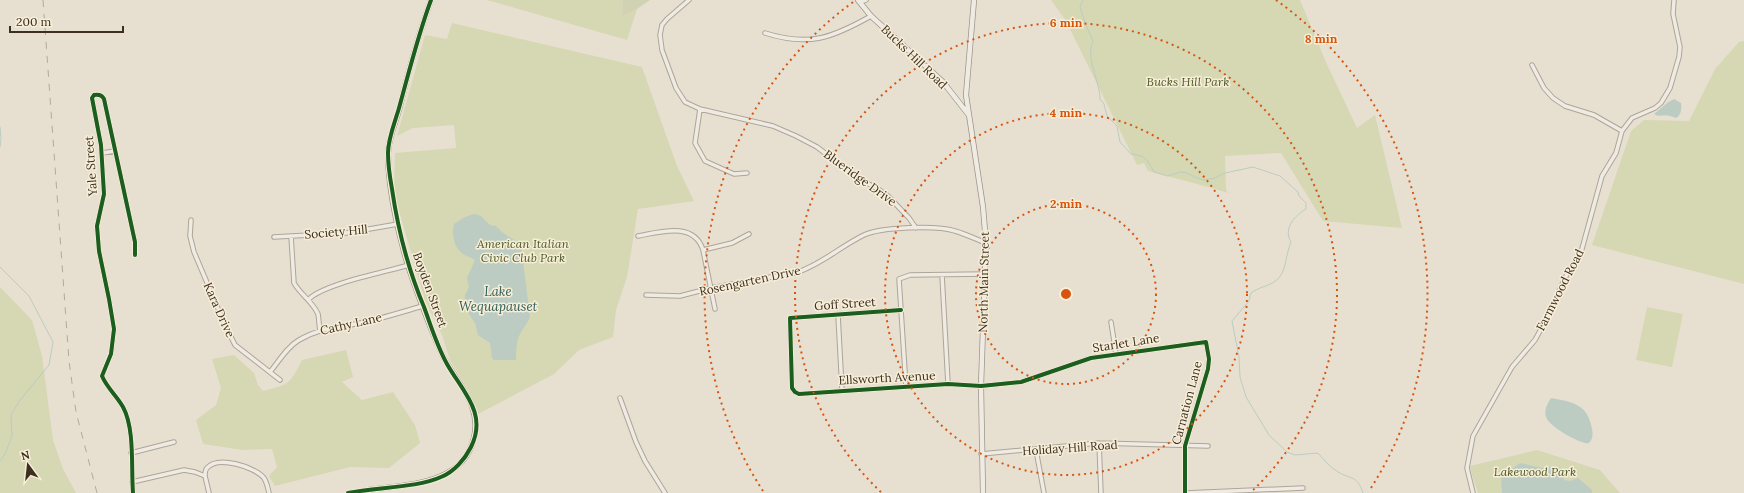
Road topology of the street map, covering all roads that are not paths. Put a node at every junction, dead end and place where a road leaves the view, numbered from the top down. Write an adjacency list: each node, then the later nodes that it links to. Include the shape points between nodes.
1 (431, 0): 17 (street, Boyden Street, via 389,143)
2 (689, 0): 10 (street, Blueridge Drive, via 662,25 660,42 680,96 685,102)
3 (866, 0): 6 (street)
4 (974, 0): 11 (street, North Main Street, via 966,95)
5 (1674, 0): 12 (street, Farmwood Road, via 1673,14 1680,47 1670,88 1655,108 1632,118)
6 (859, 1): 7 (street, Bucks Hill Road)
7 (871, 16): 8 (street, via 844,31 822,39 777,37); 11 (street, Bucks Hill Road, via 942,82)
8 (765, 33)
9 (1532, 65): 12 (street, via 1544,88 1553,98 1565,106 1594,116)
10 (700, 109): 15 (street, via 695,143 705,161 734,174); 18 (street, Blueridge Drive, via 773,126 796,136 817,148 859,180 888,196)
11 (968, 114): 23 (street, North Main Street, via 983,207)
12 (1622, 131): 69 (street, Farmwood Road, via 1616,152 1602,176 1580,256 1566,274 1535,340 1512,367 1473,436 1467,468)
13 (115, 151): 14 (street, Yale Street); 14 (street, Yale Street, via 104,99 98,94 92,98); 25 (street, Yale Street, via 135,242)
14 (102, 153): 53 (street, Yale Street, via 104,194 97,226 99,251 114,329 111,354 102,376 123,407 129,426)
15 (747, 173)
16 (191, 220): 40 (street, Kara Drive, via 190,236 194,252 235,345)
17 (398, 224): 20 (street, Society Hill, via 346,233); 26 (street, Boyden Street)
18 (916, 228): 23 (street, Rosengarten Drive, via 937,227 955,230); 29 (street, Rosengarten Drive, via 876,231 865,235 810,268 798,272)
19 (749, 234): 24 (street, via 732,243)
20 (291, 236): 22 (street, Society Hill); 31 (street, via 294,283)
21 (638, 236): 24 (street, via 668,230 684,231 701,243)
22 (274, 237)
23 (986, 243): 27 (street, North Main Street)
24 (703, 250): 29 (street)
25 (135, 255)
26 (409, 265): 31 (street, via 329,287); 32 (street, Boyden Street)
27 (985, 274): 28 (street); 43 (street, North Main Street)
28 (942, 275): 34 (street, via 910,275 899,279); 42 (street)
29 (711, 288): 30 (street, Rosengarten Drive, via 680,296); 33 (street)
30 (646, 295)
31 (308, 300): 37 (street, via 318,314)
32 (423, 306): 37 (street, Cathy Lane); 58 (street, Boyden Street, via 447,364 473,405 474,437 458,466 443,477)
33 (715, 309)
34 (901, 310): 35 (street, Goff Street); 44 (street)
35 (838, 315): 45 (street); 46 (street, Goff Street, via 790,318 792,388)
36 (1111, 322): 39 (street)
37 (320, 331): 40 (street, Cathy Lane, via 298,341)
38 (1206, 342): 39 (street, Starlet Lane); 50 (street, Carnation Lane, via 1208,369)
39 (1116, 354): 43 (street, Starlet Lane, via 1091,358 1021,382)
40 (270, 372): 41 (street, Kara Drive)
41 (280, 380)
42 (948, 384): 43 (street, Ellsworth Avenue); 44 (street, Ellsworth Avenue)
43 (981, 386): 54 (street, North Main Street)
44 (906, 387): 45 (street, Ellsworth Avenue)
45 (842, 390): 46 (street, Ellsworth Avenue, via 799,394)
46 (795, 392)
47 (620, 398): 64 (street, via 645,462)
48 (174, 442): 53 (street)
49 (1099, 443): 50 (street, Holiday Hill Road); 52 (street, Holiday Hill Road); 67 (street)
50 (1185, 446): 51 (street, Holiday Hill Road); 68 (street, Carnation Lane)
51 (1208, 446)
52 (1036, 450): 54 (street, Holiday Hill Road); 66 (street)
53 (131, 453): 56 (street, Yale Street)
54 (981, 454): 65 (street, North Main Street)
55 (205, 476): 56 (street, via 184,470); 61 (street); 62 (street, via 206,468 211,464 235,462 263,478)
56 (132, 482): 60 (street, Yale Street)
57 (1303, 488): 59 (street)
58 (369, 491): 63 (street, Boyden Street)
59 (1291, 491): 68 (street)
60 (133, 493)
61 (209, 493)
62 (269, 493)
63 (348, 493)
64 (665, 493)
65 (983, 493)
66 (1044, 493)
67 (1101, 493)
68 (1185, 493)
69 (1473, 493)

